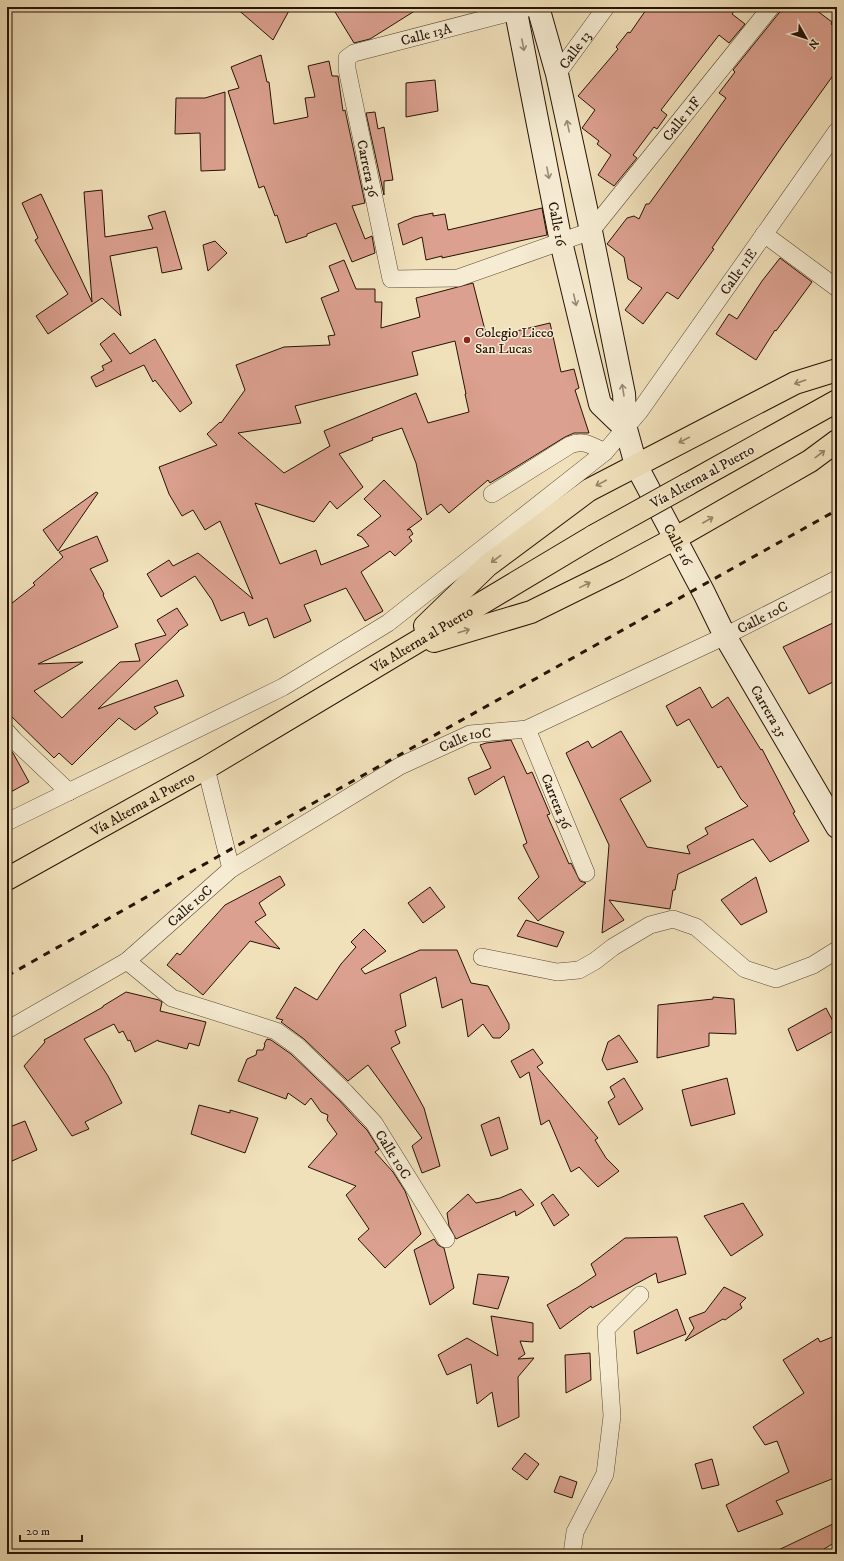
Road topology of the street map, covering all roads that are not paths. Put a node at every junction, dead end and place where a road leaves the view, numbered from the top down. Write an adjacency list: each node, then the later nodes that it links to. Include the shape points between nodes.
1 (538, 7): 6 (street, Calle 16)
2 (606, 7): 6 (street, Calle 13)
3 (771, 7): 8 (street, Calle 11F)
4 (520, 8): 5 (street, Calle 13A, via 354,53); 10 (street, Calle 16, one-way to 10)
5 (347, 58): 10 (street, Carrera 36, via 347,69 392,279 458,278)
6 (557, 74): 8 (street, Calle 16, one-way to 6)
7 (837, 131): 9 (street, Calle 11E)
8 (592, 231): 10 (street); 14 (street, Calle 16, one-way to 8, via 624,394)
9 (764, 234): 11 (street); 14 (street, Calle 11E)
10 (561, 242): 14 (street, Calle 16, one-way to 14, via 600,404)
11 (837, 288)
12 (837, 370): 17 (main road, one-way to 17, via 795,383)
13 (837, 401): 23 (main road, Vía Alterna al Puerto, bridge, via 594,536)
14 (626, 429): 16 (street, Calle 11E); 17 (street, Calle 16)
15 (837, 441): 19 (main road, one-way to 15, via 810,461)
16 (605, 452): 18 (street, via 582,442 570,444); 27 (street, Calle 11E, via 388,623 283,687)
17 (636, 465): 19 (street, Calle 16); 23 (main road, one-way to 23, via 589,490 486,566)
18 (492, 494)
19 (674, 539): 21 (street, Calle 16); 23 (main road, one-way to 19, via 530,612)
20 (837, 579): 22 (street, Calle 10C)
21 (704, 593): 22 (street, Carrera 35)
22 (725, 636): 24 (street, Calle 10C); 29 (street, Carrera 35)
23 (400, 651): 26 (main road, Vía Alterna al Puerto)
24 (527, 729): 30 (street, Calle 10C, via 470,734 400,766); 31 (street, Carrera 36)
25 (7, 732): 27 (street)
26 (206, 768): 30 (street); 32 (main road, Vía Alterna al Puerto)
27 (69, 792): 28 (street, Calle 11E)
28 (7, 822)
29 (837, 827)
30 (230, 870): 35 (street, Calle 10C)
31 (586, 873)
32 (7, 879)
33 (837, 950): 34 (street, via 813,965 776,979 745,969 696,927 673,919 650,925 579,970 557,972)
34 (482, 957)
35 (127, 961): 36 (street, Calle 10C); 37 (street, Calle 10C, via 172,998 276,1031 297,1046 374,1123)
36 (7, 1030)
37 (446, 1239)
38 (640, 1295): 39 (street, via 606,1329 612,1416 605,1474 575,1532)
39 (572, 1554)

